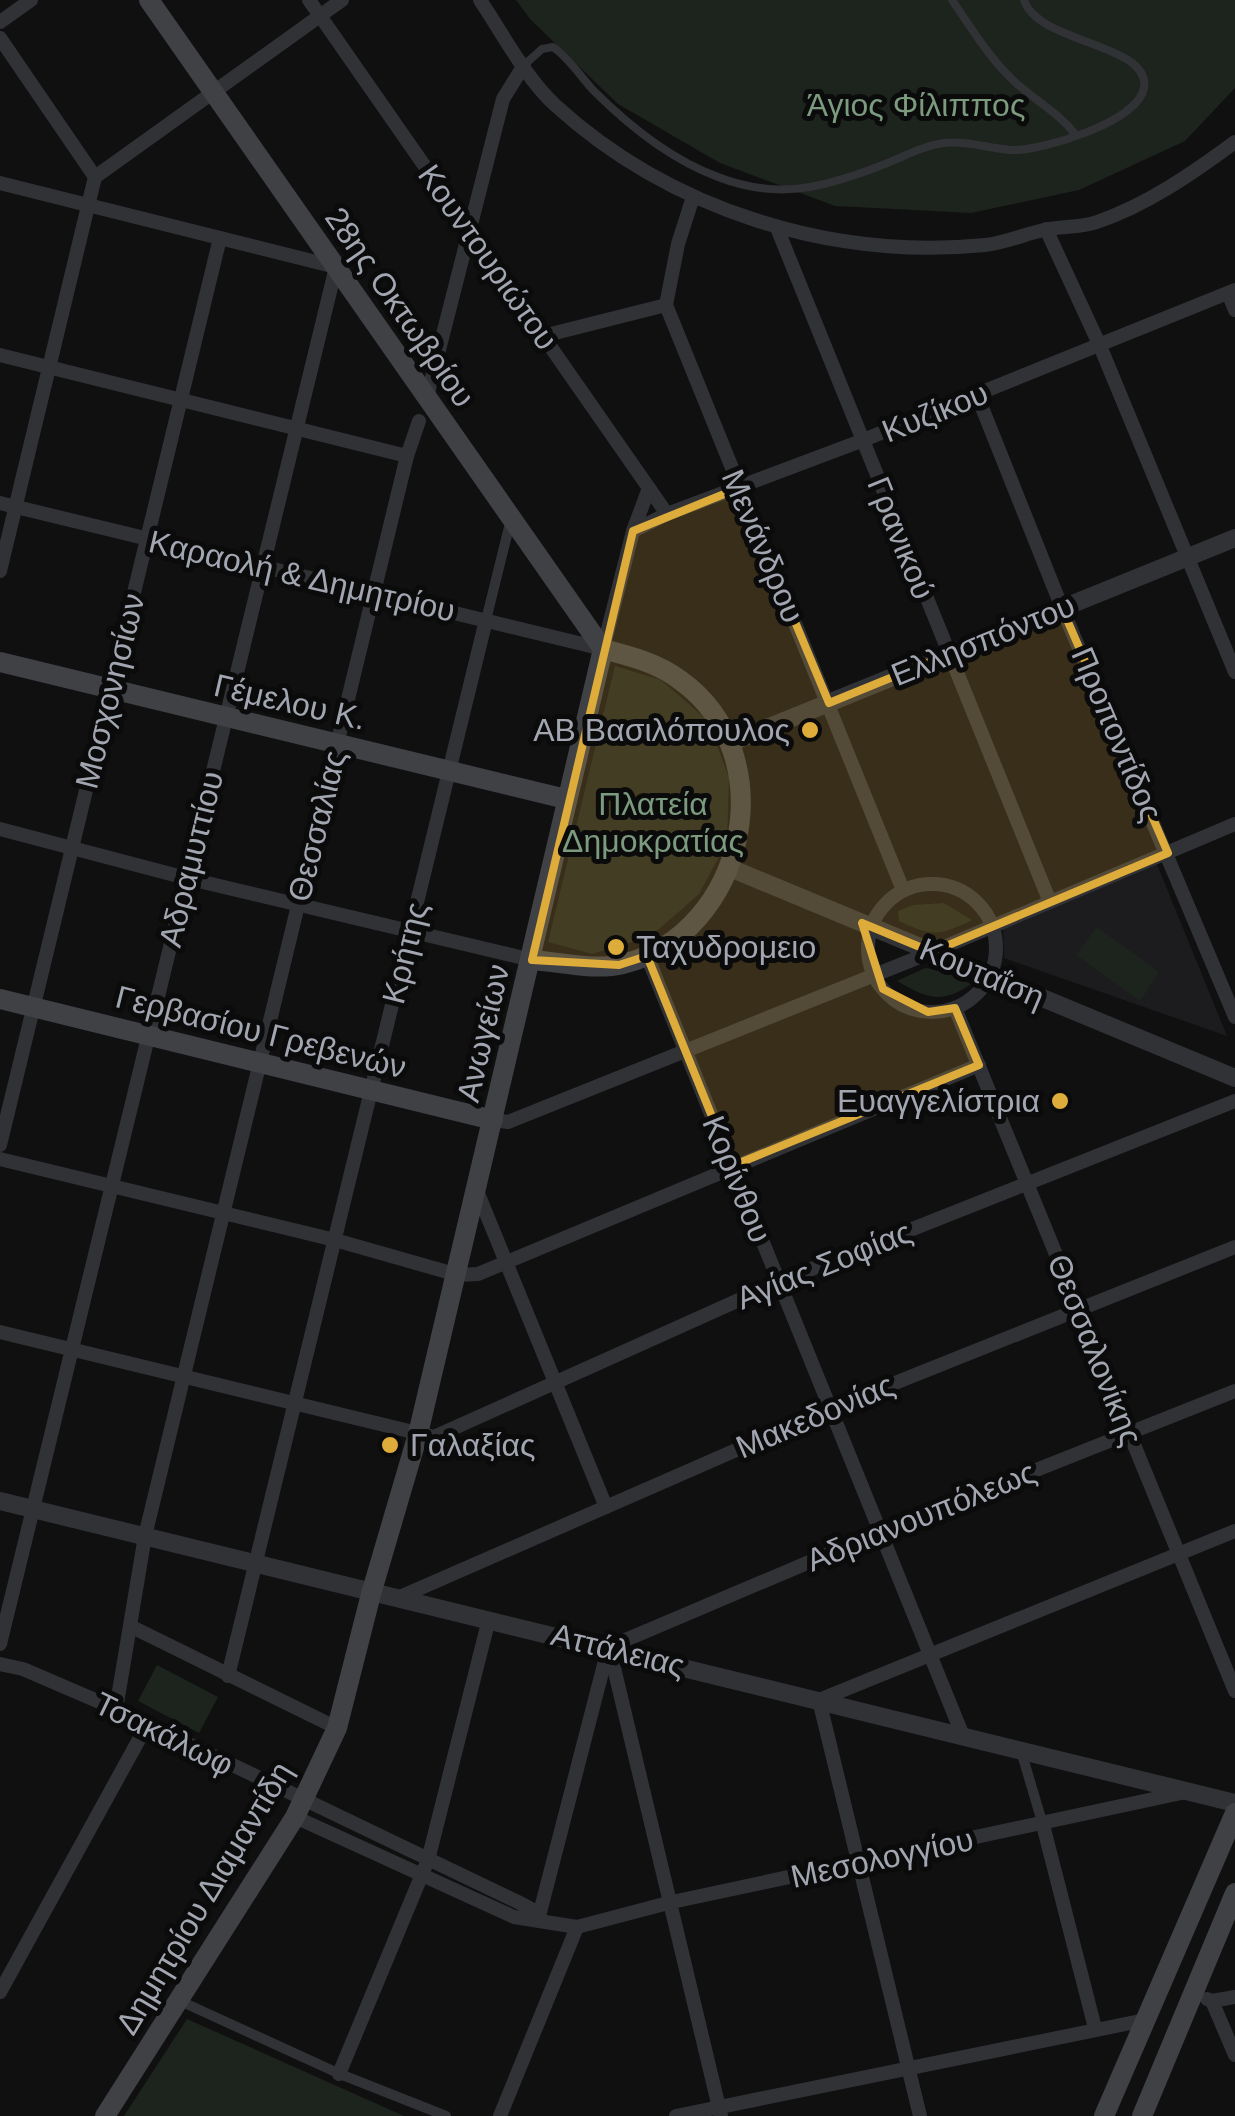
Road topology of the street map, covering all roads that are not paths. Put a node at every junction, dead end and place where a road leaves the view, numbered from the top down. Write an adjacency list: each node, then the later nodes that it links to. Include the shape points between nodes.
1 (31, 0): 9 (street)
2 (149, 0): 12 (main road, 28ης Οκτωβρίου)
3 (308, 0): 8 (street, Κουντουριώτου)
4 (342, 0): 8 (street)
5 (480, 0): 11 (street)
6 (952, 0): 13 (lane, via 994,61)
7 (1024, 0): 13 (lane, via 1032,17 1055,32 1117,52 1143,76 1144,91 1133,107)
8 (320, 16): 12 (street); 21 (street, Κουντουριώτου)
9 (0, 22)
10 (0, 38): 15 (street)
11 (524, 65): 13 (lane, via 553,47 634,128 716,177 756,188 792,192 831,184 947,142 1016,150); 17 (street, via 553,104); 21 (street, Θεσσαλίας, via 503,100)
12 (213, 92): 15 (street); 23 (main road, 28ης Οκτωβρίου)
13 (1076, 135)
14 (1235, 142): 20 (street, via 1201,168 1094,223)
15 (95, 177): 18 (street)
16 (0, 183): 18 (street)
17 (694, 197): 19 (street); 25 (street)
18 (88, 204): 22 (street); 30 (street)
19 (777, 228): 20 (street, via 881,246 987,244); 36 (street, Γρανικού)
20 (1046, 229): 28 (street)
21 (470, 232): 27 (street, Κουντουριώτου); 32 (street, Θεσσαλίας)
22 (220, 238): 23 (street); 33 (street, Μοσχονησίων)
23 (336, 267): 32 (main road, 28ης Οκτωβρίου); 35 (street, Αδραμυττίου)
24 (1232, 292): 26 (street); 28 (street, Κυζίκου)
25 (666, 305): 27 (street); 39 (street, Μενάνδρου)
26 (1235, 310)
27 (543, 336): 38 (street, Κουντουριώτου)
28 (1100, 346): 31 (street, Κυζίκου); 46 (street)
29 (0, 355): 30 (street)
30 (49, 367): 33 (street); 40 (street)
31 (977, 395): 36 (street, Κυζίκου); 50 (street, Προποντίδος)
32 (427, 398): 34 (street, Θεσσαλίας); 42 (main road, 28ης Οκτωβρίου)
33 (181, 400): 35 (street); 44 (street, Μοσχονησίων)
34 (418, 421): 37 (street, Θεσσαλίας)
35 (296, 428): 37 (street); 47 (street, Αδραμυττίου)
36 (861, 441): 39 (street, Κυζίκου); 53 (street, Γρανικού)
37 (407, 456): 49 (street, Θεσσαλίας)
38 (649, 488): 41 (street, Κουντουριώτου); 43 (street, Ανωγείων)
39 (739, 488): 41 (street, Κυζίκου); 57 (street, Μενάνδρου)
40 (7, 505): 44 (street, Καραολή & Δημητρίου); 48 (street)
41 (667, 514): 43 (street, Κυζίκου)
42 (511, 518): 51 (street, Κρήτης); 52 (main road, 28ης Οκτωβρίου)
43 (633, 530): 52 (street, Ανωγείων)
44 (147, 538): 47 (street, Καραολή & Δημητρίου); 56 (street, Μοσχονησίων)
45 (1235, 538): 46 (street, Ελλησπόντου)
46 (1187, 557): 50 (street, Ελλησπόντου); 55 (street)
47 (262, 566): 49 (street, Καραολή & Δημητρίου); 58 (street, Αδραμυττίου)
48 (0, 571)
49 (374, 593): 51 (street, Καραολή & Δημητρίου); 60 (street, Θεσσαλίας)
50 (1062, 608): 53 (street, Ελλησπόντου); 66 (street, Προποντίδος)
51 (486, 620): 52 (street, Καραολή & Δημητρίου); 61 (street, Κρήτης)
52 (603, 650): 59 (main road, via 651,663 684,682); 62 (main road, Ανωγείων)
53 (948, 654): 57 (street, Ελλησπόντου); 70 (street, Γρανικού)
54 (0, 662): 56 (main road, Γέμελου Κ.)
55 (1235, 672)
56 (110, 690): 58 (main road, Γέμελου Κ.); 65 (street, Μοσχονησίων)
57 (829, 703): 59 (street, Ελλησπόντου); 69 (street, Μενάνδρου)
58 (225, 717): 60 (main road, Γέμελου Κ.); 68 (street, Αδραμυττίου)
59 (730, 743): 67 (main road, via 743,810)
60 (337, 744): 61 (main road, Γέμελου Κ.); 71 (street, Θεσσαλίας)
61 (450, 771): 62 (main road, Γέμελου Κ.); 74 (street, Κρήτης)
62 (566, 799): 77 (main road, Ανωγείων)
63 (1235, 824): 66 (street)
64 (0, 829): 65 (street)
65 (72, 848): 68 (street); 81 (street, Μοσχονησίων)
66 (1168, 853): 70 (street); 83 (street, Προποντίδος)
67 (730, 868): 73 (street, Κουταΐση); 76 (main road, via 698,918)
68 (186, 878): 71 (street); 84 (street, Αδραμυττίου)
69 (904, 890): 72 (street, via 936,884 958,889); 73 (street, via 883,906)
70 (1050, 902): 72 (street)
71 (298, 905): 74 (street); 86 (street, Θεσσαλίας)
72 (994, 925): 75 (street); 79 (street)
73 (871, 927): 75 (street, Κουταΐση); 78 (street)
74 (410, 932): 77 (street); 89 (street, Κρήτης)
75 (932, 952): 78 (street); 79 (street, Κουταΐση)
76 (647, 956): 77 (main road, via 619,965); 85 (street, Κορίνθου)
77 (532, 960): 91 (main road, Ανωγείων)
78 (874, 976): 82 (street, via 902,1004 928,1012); 85 (street)
79 (990, 976): 82 (street); 88 (street, Κουταΐση)
80 (0, 1000): 81 (main road, Γερβασίου Γρεβενών)
81 (34, 1008): 84 (main road, Γερβασίου Γρεβενών); 92 (street, Μοσχονησίων)
82 (955, 1008): 87 (street, Θεσσαλονίκης)
83 (1235, 1017)
84 (148, 1036): 86 (main road, Γερβασίου Γρεβενών); 96 (street, Αδραμυττίου)
85 (685, 1051): 91 (street); 94 (street, Κορίνθου)
86 (262, 1063): 89 (main road, Γερβασίου Γρεβενών); 98 (street, Θεσσαλίας)
87 (979, 1066): 94 (street); 95 (street, Θεσσαλονίκης)
88 (1235, 1078)
89 (372, 1090): 91 (main road, Γερβασίου Γρεβενών); 99 (street, Κρήτης)
90 (1235, 1102): 95 (street, Αγίας Σοφίας)
91 (501, 1121): 97 (main road, Ανωγείων)
92 (0, 1145)
93 (0, 1159): 96 (street)
94 (732, 1166): 101 (street); 103 (street, Κορίνθου)
95 (1027, 1184): 103 (street, Αγίας Σοφίας); 104 (street, Θεσσαλονίκης)
96 (112, 1186): 98 (street); 106 (street, Αδραμυττίου)
97 (477, 1192): 101 (street); 102 (main road, Ανωγείων)
98 (224, 1213): 99 (street); 107 (street, Θεσσαλίας)
99 (336, 1240): 102 (street); 110 (street, Κρήτης)
100 (1235, 1247): 104 (street, Μακεδονίας)
101 (506, 1265): 102 (street); 108 (street)
102 (468, 1274): 113 (main road, Ανωγείων)
103 (779, 1282): 108 (street, Αγίας Σοφίας); 111 (street, Κορίνθου)
104 (1079, 1309): 111 (street, Μακεδονίας); 112 (street, Θεσσαλονίκης)
105 (0, 1332): 106 (street)
106 (71, 1349): 107 (street); 116 (street, Αδραμυττίου)
107 (183, 1378): 110 (street); 119 (street, Θεσσαλίας)
108 (553, 1381): 113 (street, Αγίας Σοφίας, via 434,1437); 115 (street)
109 (1235, 1390): 112 (street, Αδριανουπόλεως)
110 (296, 1405): 113 (street); 121 (street, Κρήτης)
111 (830, 1408): 115 (street, Μακεδονίας); 118 (street, Κορίνθου)
112 (1129, 1432): 118 (street, Αδριανουπόλεως); 120 (street, Θεσσαλονίκης)
113 (418, 1434): 122 (main road, Ανωγείων)
114 (0, 1502): 116 (street, Αττάλειας)
115 (606, 1506): 123 (street, Μακεδονίας)
116 (31, 1509): 119 (street, Αττάλειας); 126 (street, Αδραμυττίου)
117 (1235, 1530): 120 (street)
118 (880, 1532): 127 (street, Αδριανουπόλεως); 128 (street, Κορίνθου)
119 (145, 1536): 121 (street, Αττάλειας); 125 (street, Θεσσαλίας)
120 (1179, 1554): 128 (street); 131 (street, Θεσσαλονίκης)
121 (257, 1563): 122 (street, Αττάλειας); 130 (street, Κρήτης)
122 (372, 1591): 123 (street, Αττάλειας); 135 (main road, Δημητρίου Διαμαντίδη)
123 (400, 1597): 124 (street, Αττάλειας)
124 (489, 1619): 127 (street, Αττάλειας); 143 (street)
125 (130, 1626): 130 (street); 133 (street, Θεσσαλίας)
126 (0, 1644)
127 (609, 1648): 132 (street, Αττάλειας); 147 (street); 148 (street)
128 (930, 1655): 132 (street); 136 (street, Κορίνθου)
129 (0, 1664): 133 (street, Τσακάλωφ)
130 (228, 1676): 135 (street)
131 (1235, 1692)
132 (819, 1700): 136 (street, Αττάλειας); 144 (street)
133 (116, 1709): 134 (street, Τσακάλωφ)
134 (147, 1725): 140 (street, Τσακάλωφ); 150 (street)
135 (337, 1728): 140 (main road, Δημητρίου Διαμαντίδη)
136 (962, 1736): 137 (street, Αττάλειας)
137 (1021, 1751): 138 (street, Αττάλειας); 142 (street)
138 (1187, 1792): 139 (street, Αττάλειας); 142 (street, Μεσολογγίου)
139 (1235, 1803)
140 (299, 1809): 143 (street, Τσακάλωφ); 145 (street, Τσακάλωφ); 153 (main road, Δημητρίου Διαμαντίδη)
141 (1235, 1813): 154 (main road)
142 (1043, 1825): 144 (street, Μεσολογγίου); 155 (street)
143 (428, 1860): 145 (street); 148 (street, Τσακάλωφ, via 531,1909)
144 (859, 1862): 147 (street, Μεσολογγίου); 157 (street)
145 (422, 1876): 148 (street, Τσακάλωφ, via 526,1922); 158 (street)
146 (1235, 1894): 152 (main road)
147 (672, 1902): 149 (street, Μεσολογγίου); 159 (street)
148 (538, 1920): 149 (street, Τσακάλωφ)
149 (577, 1927): 162 (street)
150 (0, 1992)
151 (1235, 1997): 152 (street)
152 (1203, 1998): 156 (street); 166 (main road)
153 (178, 2000): 158 (street); 160 (main road, Δημητρίου Διαμαντίδη)
154 (1146, 2020): 155 (street); 165 (main road)
155 (1095, 2028): 157 (street)
156 (1235, 2055)
157 (908, 2067): 159 (street); 164 (street)
158 (340, 2074): 161 (street)
159 (720, 2111): 163 (street)
160 (105, 2116)
161 (446, 2116)
162 (500, 2116)
163 (676, 2116)
164 (920, 2116)
165 (1104, 2116)
166 (1142, 2116)

